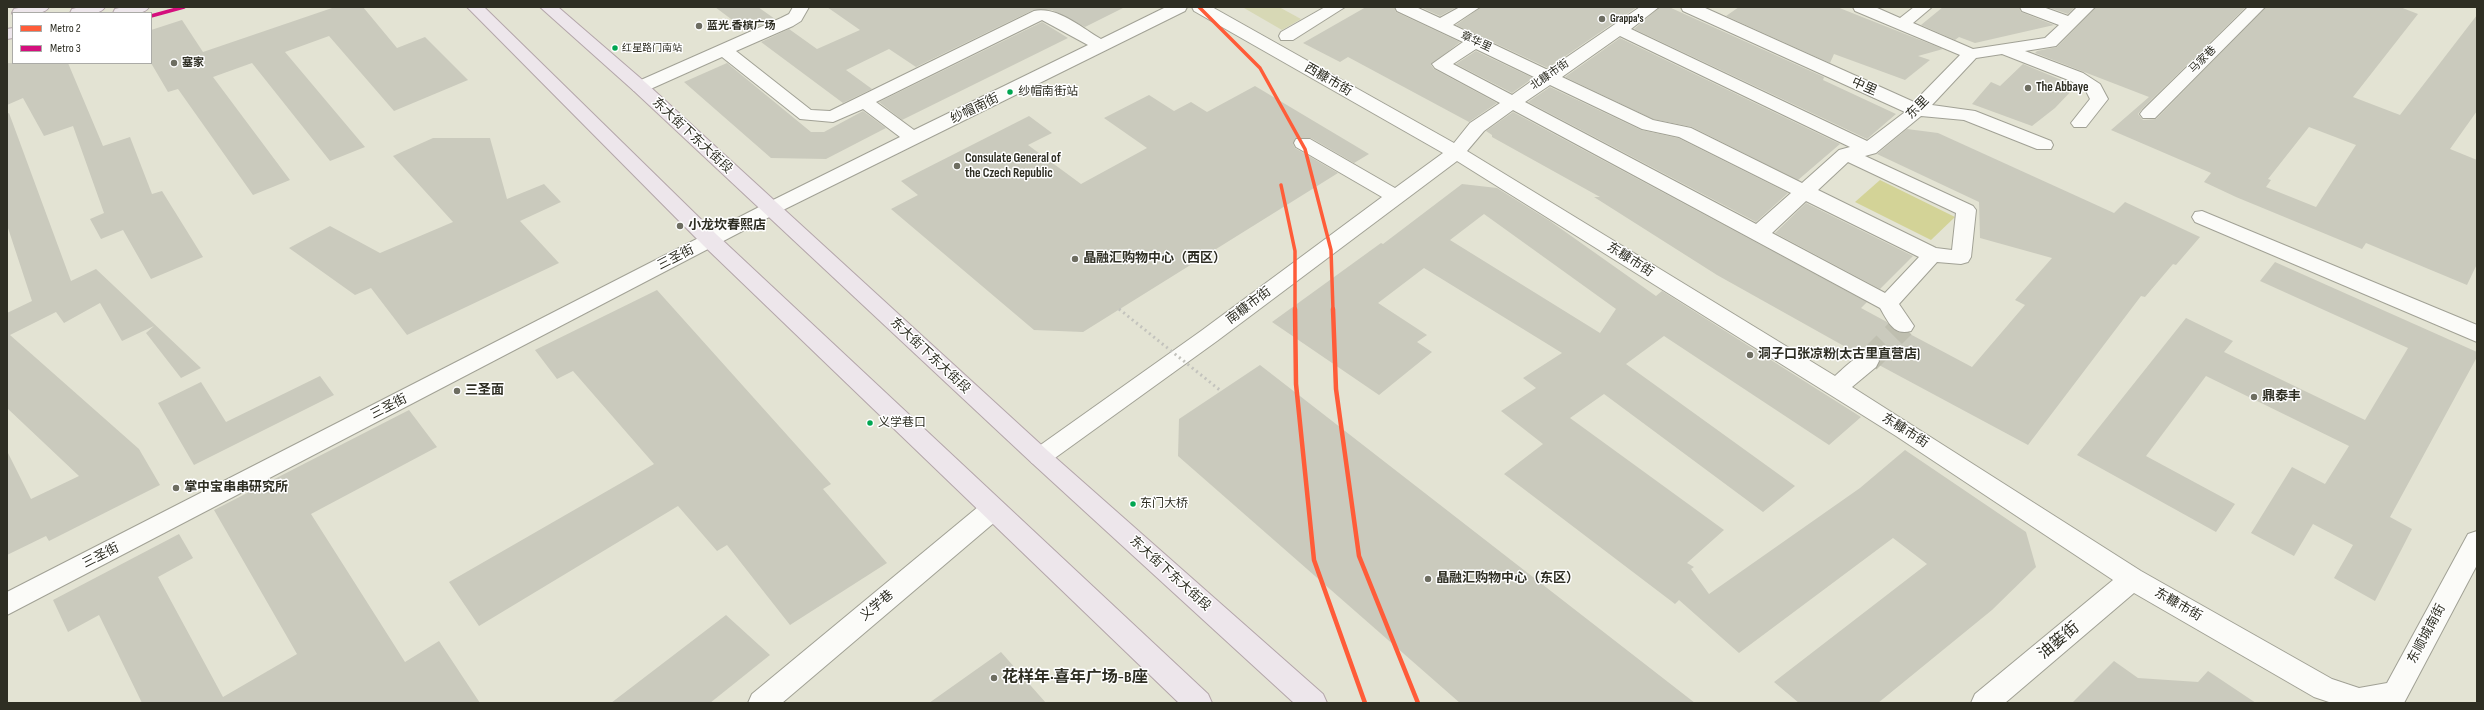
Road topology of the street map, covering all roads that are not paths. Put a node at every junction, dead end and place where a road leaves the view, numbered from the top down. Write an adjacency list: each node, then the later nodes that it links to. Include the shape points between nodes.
1 (41, 7): 19 (main road)
2 (97, 7): 20 (main road)
3 (141, 7): 21 (main road)
4 (475, 7): 50 (main road)
5 (548, 7): 33 (main road, 东大街下东大街段)
6 (801, 7): 30 (street, via 796,17)
7 (1179, 7): 28 (street, 纱帽南街)
8 (1200, 7): 43 (street, 西糠市街)
9 (1337, 7): 26 (street)
10 (1403, 7): 24 (street, 章华里)
11 (1472, 7): 24 (street)
12 (1651, 7): 25 (street, 北糠市街)
13 (1689, 7): 36 (street, 中里)
14 (1861, 7): 23 (street)
15 (1924, 7): 23 (street)
16 (2028, 7): 22 (street)
17 (2087, 7): 22 (street)
18 (2257, 7): 37 (street, 马家巷)
19 (24, 12)
20 (81, 12)
21 (124, 12)
22 (2070, 23): 29 (street, via 2050,42)
23 (1902, 24): 31 (street)
24 (1440, 26): 27 (street, 章华里)
25 (1618, 29): 32 (street, 北糠市街); 42 (street)
26 (1287, 36)
27 (1475, 42): 32 (street, 章华里); 35 (street, via 1440,64)
28 (1101, 46): 34 (street, via 1052,17 1040,15); 39 (street, 纱帽南街)
29 (2003, 48): 31 (street); 38 (street, via 2077,77 2094,88 2099,99)
30 (724, 50): 33 (street); 34 (street, via 806,115 833,117)
31 (1971, 54): 36 (street, 东里)
32 (1549, 76): 35 (street, 北糠市街); 45 (street, 章华里, via 1648,125 1684,132)
33 (640, 87): 47 (main road, 东大街下东大街段)
34 (864, 101): 39 (street)
35 (1512, 102): 43 (street, 北糠市街, via 1477,128); 49 (street)
36 (1916, 110): 41 (street, 中里, via 1969,115); 42 (street, 东里)
37 (2149, 114)
38 (2080, 123)
39 (914, 139): 47 (street, 纱帽南街)
40 (1303, 143): 46 (street)
41 (2044, 145)
42 (1869, 149): 44 (street, 东里)
43 (1456, 152): 46 (street, 南糠市街); 58 (street, 东糠市街)
44 (1846, 154): 45 (street, 东里); 52 (street, via 1966,210 1961,257)
45 (1803, 192): 49 (street, 东里); 52 (street, 章华里)
46 (1396, 197): 59 (street, 南糠市街, via 1209,336)
47 (770, 209): 50 (street, 三圣街); 59 (main road, 东大街下东大街段)
48 (2202, 216): 55 (street)
49 (1758, 234): 53 (street)
50 (710, 240): 60 (main road); 63 (street, 三圣街)
51 (2246, 246): 56 (street)
52 (1932, 255): 53 (street)
53 (1887, 303): 54 (street)
54 (1903, 326)
55 (2477, 334)
56 (2477, 345)
57 (1868, 361): 58 (street)
58 (1836, 388): 62 (street, 东糠市街)
59 (1040, 456): 67 (main road, 东大街下东大街段)
60 (993, 509): 65 (street, 义学巷); 66 (main road)
61 (2477, 541): 64 (street, 东顺城南街, via 2395,694)
62 (2132, 579): 64 (street, 东糠市街, via 2324,688); 68 (street, 油篓街)
63 (7, 604)
64 (2359, 700)
65 (762, 703)
66 (1198, 703)
67 (1313, 703)
68 (1985, 703)

